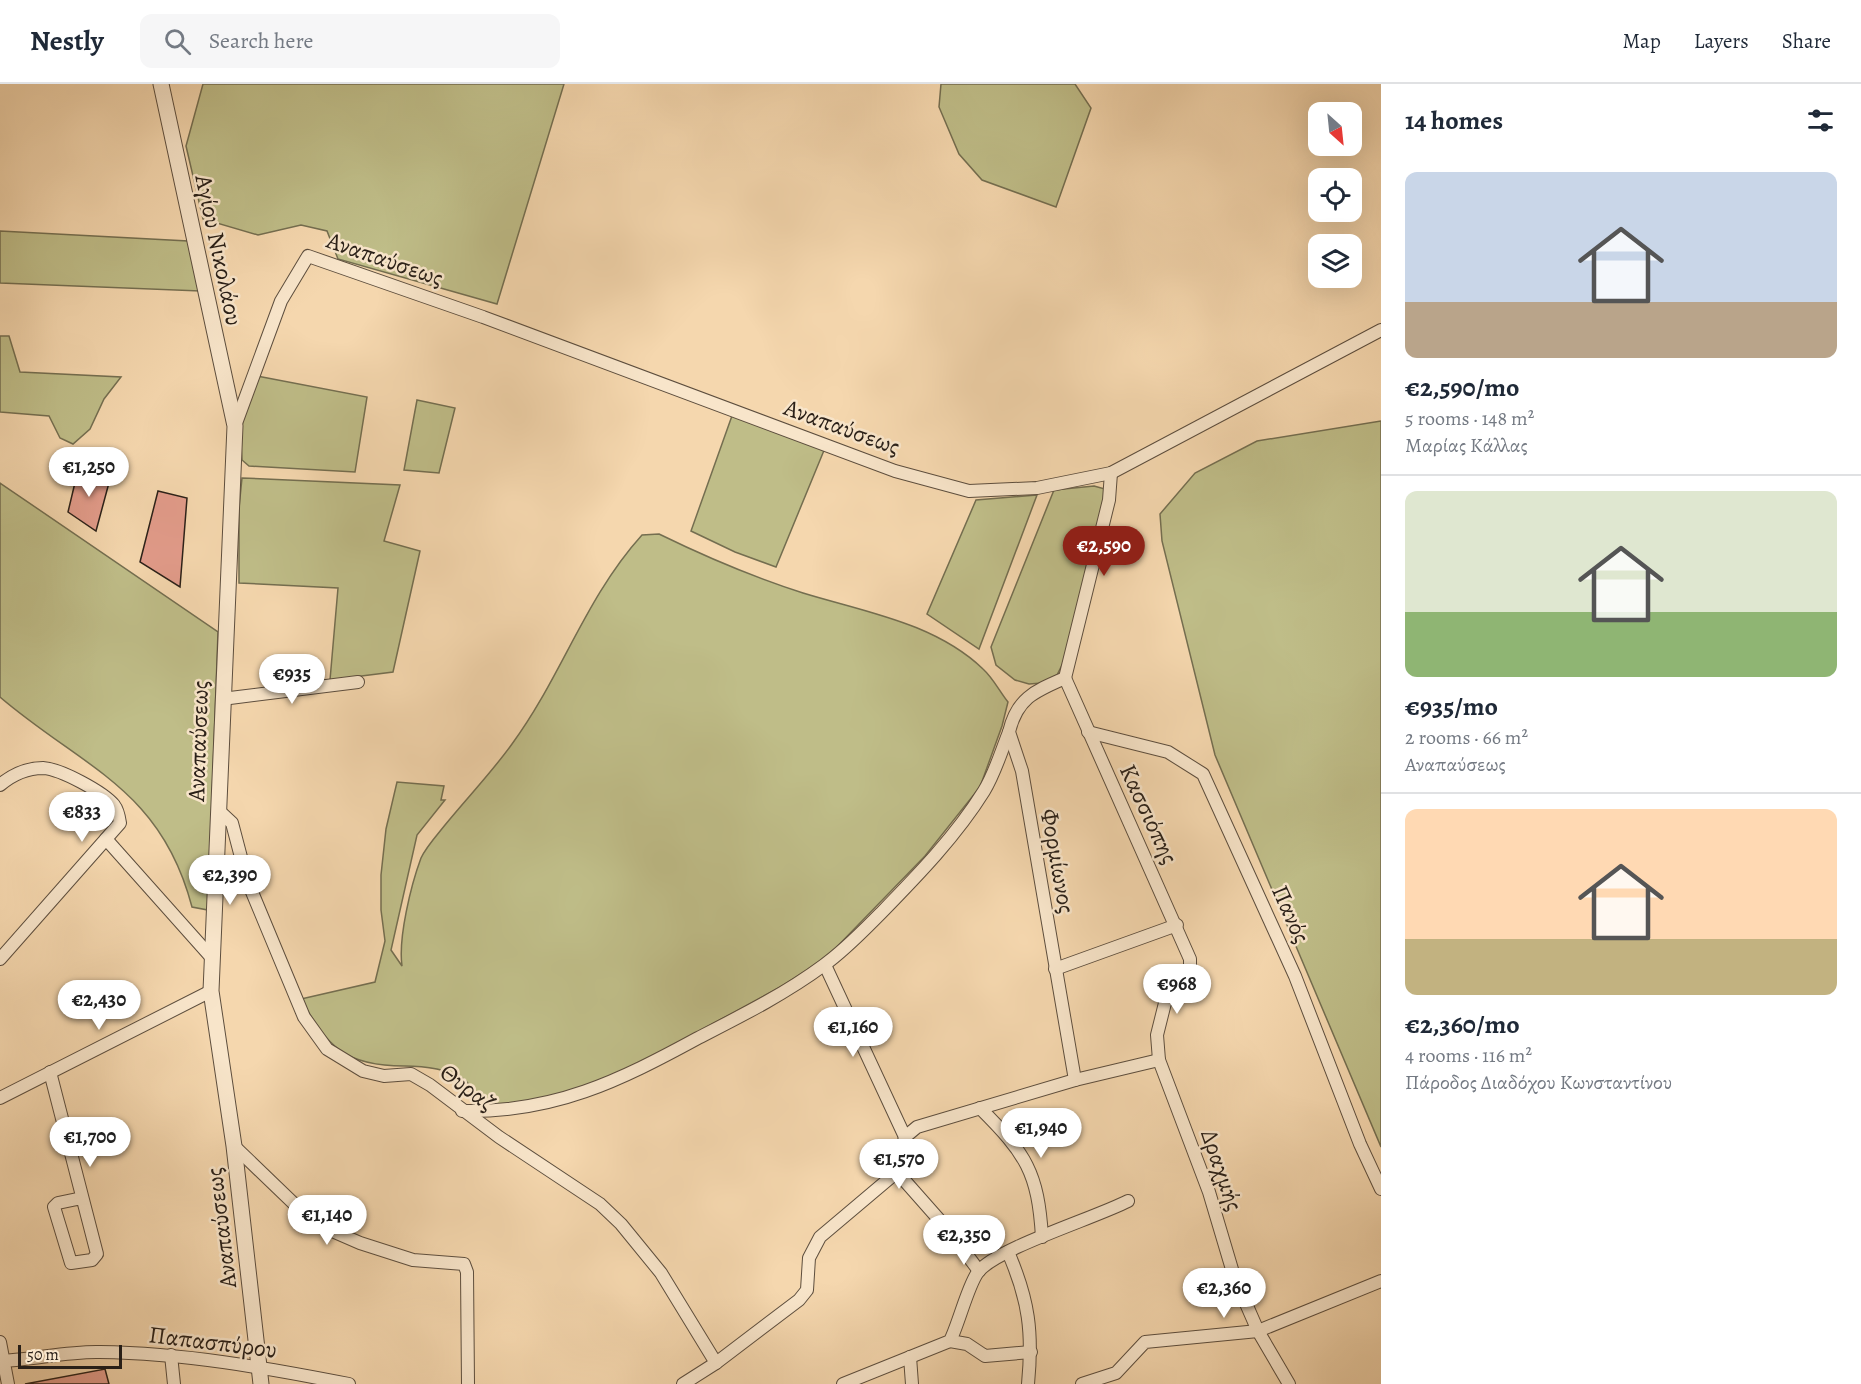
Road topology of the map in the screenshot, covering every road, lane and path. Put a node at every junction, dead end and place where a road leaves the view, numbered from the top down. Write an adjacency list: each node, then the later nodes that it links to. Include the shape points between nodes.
1 (161, 84): 3 (street, Αγίου Νικολάου)
2 (1381, 330): 4 (street, Αναπαύσεως)
3 (234, 426): 4 (street, Αναπαύσεως, via 280,301 308,256 895,471 969,491 1037,488); 7 (street, Αναπαύσεως)
4 (1111, 473): 5 (street, via 1109,500)
5 (1065, 678): 8 (street, via 1034,693 1020,705); 9 (street, Κασσιόπης)
6 (358, 682): 7 (street)
7 (222, 699): 11 (street, Αναπαύσεως)
8 (1009, 732): 16 (street, via 983,792 949,838 875,919); 17 (street, Φορμίωνος, via 1022,771)
9 (1088, 732): 13 (street, Κασσιόπης); 29 (street, Πανός, via 1168,752 1203,774 1295,976)
10 (0, 785): 12 (street, via 24,771 58,771 116,807 120,823)
11 (218, 810): 14 (street, Αναπαύσεως); 25 (street, Θυραζ, via 232,823 247,880 315,1035 347,1063 384,1076 411,1074)
12 (106, 839): 14 (street); 15 (street)
13 (1177, 925): 17 (street); 18 (street, Κασσιόπης)
14 (212, 958): 19 (street, Αναπαύσεως)
15 (0, 959)
16 (825, 965): 25 (street, via 724,1025 610,1082 558,1102 501,1112); 26 (street)
17 (1055, 969): 22 (street, Φορμίωνος)
18 (1190, 969): 20 (street, Δραχμής, via 1164,1003 1157,1035)
19 (211, 991): 21 (street); 27 (street, Αναπαύσεως)
20 (1159, 1060): 22 (street); 36 (street, Δραχμής, via 1209,1192 1234,1276)
21 (50, 1072): 23 (street); 30 (street)
22 (1075, 1080): 24 (street)
23 (0, 1098)
24 (980, 1108): 26 (street, via 917,1127); 32 (street, via 1026,1163 1036,1184)
25 (462, 1111): 43 (street, Θυραζ, via 565,1179 621,1224 661,1273)
26 (905, 1137): 28 (street)
27 (234, 1146): 44 (street, Αναπαύσεως); 49 (street, via 314,1223 413,1260 464,1264)
28 (897, 1172): 34 (street); 43 (street, via 819,1237 809,1258 807,1290 799,1300)
29 (1381, 1189)
30 (82, 1198): 30 (street, via 97,1254 92,1260 71,1263 54,1207)
31 (1128, 1201): 32 (street)
32 (1042, 1237): 33 (street)
33 (1008, 1252): 34 (street); 39 (street, via 1024,1292)
34 (979, 1271): 37 (street)
35 (1381, 1281): 36 (street)
36 (1258, 1331): 54 (street, via 1153,1340 1139,1346 1116,1373); 55 (street, Δραχμής)
37 (950, 1341): 39 (street, via 967,1344 985,1356); 41 (street)
38 (0, 1342): 42 (street)
39 (1031, 1352): 53 (street)
40 (171, 1355): 42 (street, Παπασπύρου, via 98,1352); 44 (street, Παπασπύρου); 46 (street)
41 (910, 1357): 51 (street); 52 (street)
42 (2, 1361): 45 (street)
43 (716, 1363): 50 (street)
44 (259, 1367): 47 (street, Αναπαύσεως); 48 (street, Παπασπύρου)
45 (8, 1384)
46 (174, 1384)
47 (261, 1384)
48 (349, 1384)
49 (468, 1384)
50 (683, 1384)
51 (843, 1384)
52 (912, 1384)
53 (1028, 1384)
54 (1082, 1384)
55 (1289, 1384)

